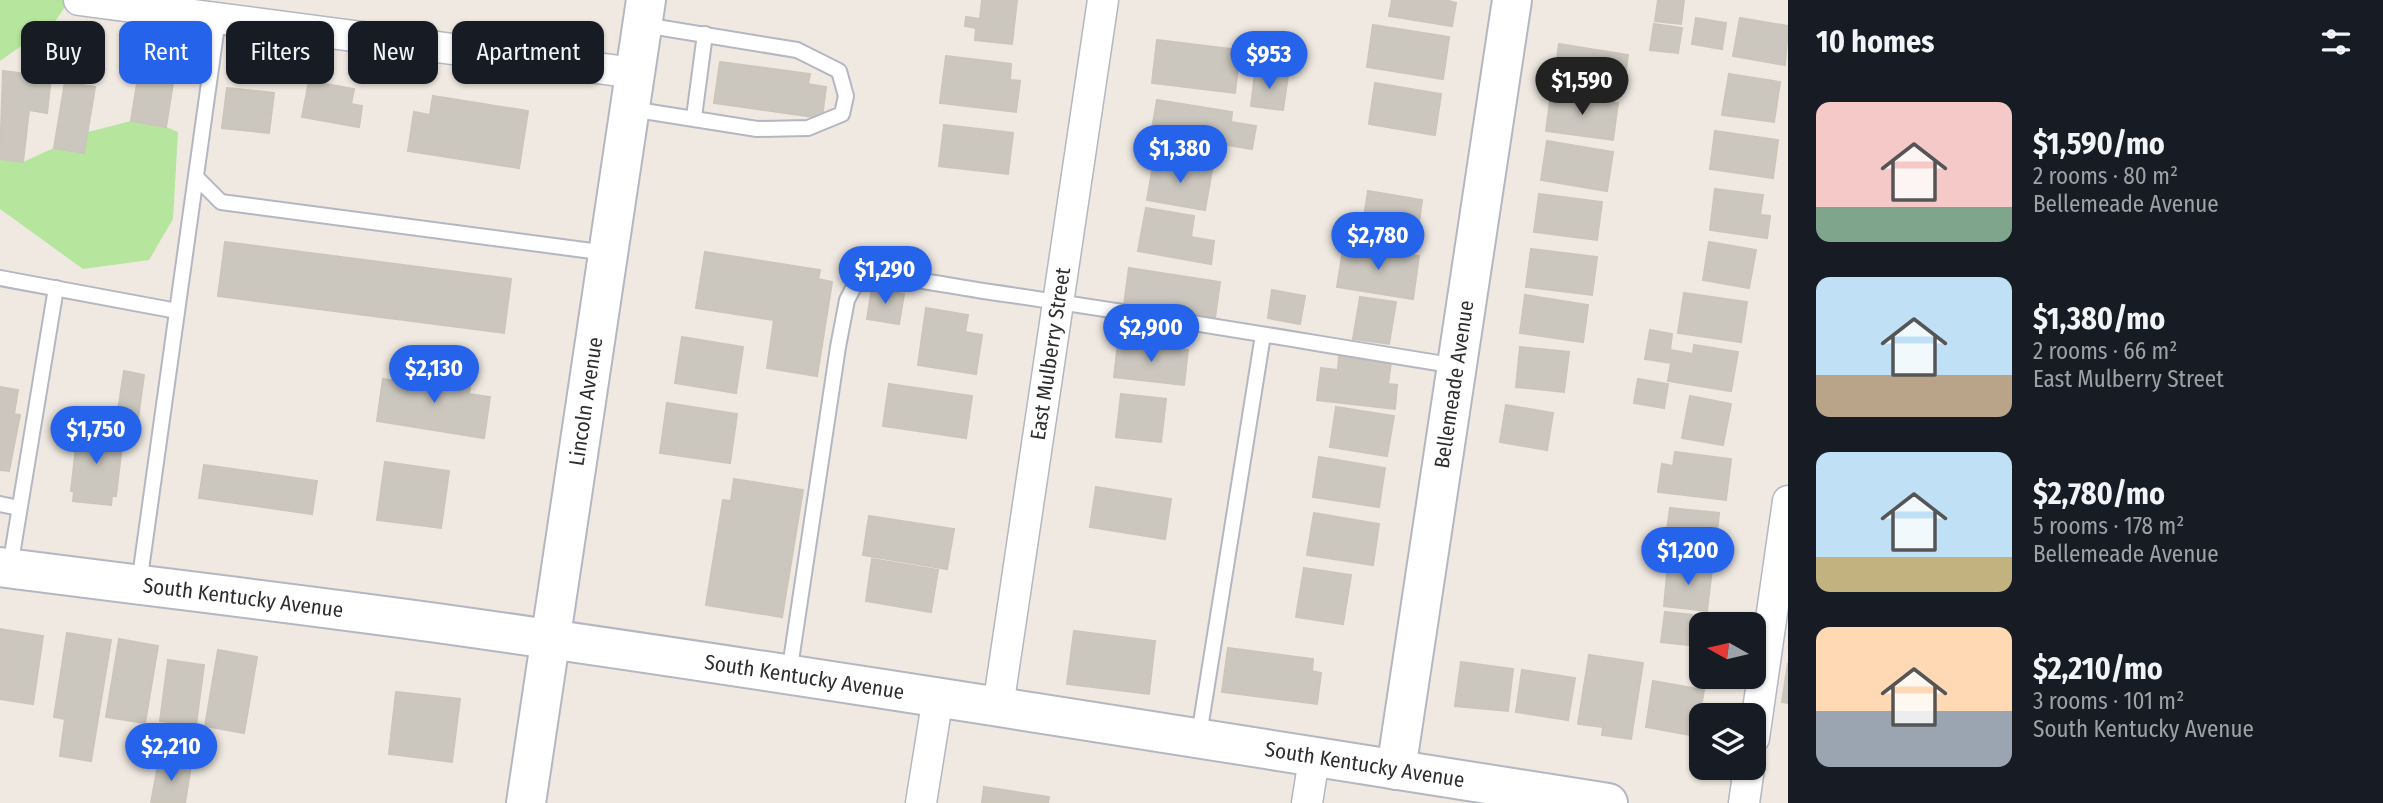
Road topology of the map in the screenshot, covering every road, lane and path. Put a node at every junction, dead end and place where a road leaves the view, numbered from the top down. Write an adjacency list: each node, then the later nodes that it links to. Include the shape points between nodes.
1 (79, 0): 4 (street)
2 (1103, 0): 13 (street, East Mulberry Street)
3 (1513, 0): 16 (street, Bellemeade Avenue)
4 (216, 12): 7 (street); 9 (lane)
5 (644, 12): 6 (lane); 7 (street, Lincoln Avenue)
6 (705, 34): 8 (lane); 8 (lane, via 797,50 839,71 846,96 842,114 808,128 757,129)
7 (633, 91): 8 (lane); 10 (street, Lincoln Avenue)
8 (694, 117)
9 (197, 177): 10 (lane, via 221,202); 14 (lane)
10 (609, 253): 22 (street, Lincoln Avenue)
11 (0, 278): 12 (lane)
12 (56, 289): 14 (lane); 19 (lane)
13 (1058, 302): 15 (lane); 23 (lane, via 867,277 853,285 838,347); 26 (street, East Mulberry Street)
14 (177, 311): 21 (lane)
15 (1263, 335): 16 (lane); 27 (lane)
16 (1457, 366): 29 (street, Bellemeade Avenue)
17 (1788, 501): 25 (street)
18 (0, 505): 19 (lane)
19 (19, 508): 20 (lane)
20 (5, 568): 21 (street, South Kentucky Avenue)
21 (139, 585): 22 (street, South Kentucky Avenue)
22 (551, 641): 23 (street, South Kentucky Avenue); 31 (street, Lincoln Avenue)
23 (789, 676): 24 (street, South Kentucky Avenue)
24 (938, 697): 26 (street, South Kentucky Avenue); 32 (street)
25 (1759, 703)
26 (998, 708): 27 (street, South Kentucky Avenue)
27 (1199, 740): 28 (street, South Kentucky Avenue)
28 (1314, 759): 29 (street, South Kentucky Avenue); 33 (street)
29 (1396, 770): 34 (street, South Kentucky Avenue)
30 (1747, 780): 35 (street)
31 (526, 803)
32 (921, 803)
33 (1307, 803)
34 (1608, 803)
35 (1744, 803)

